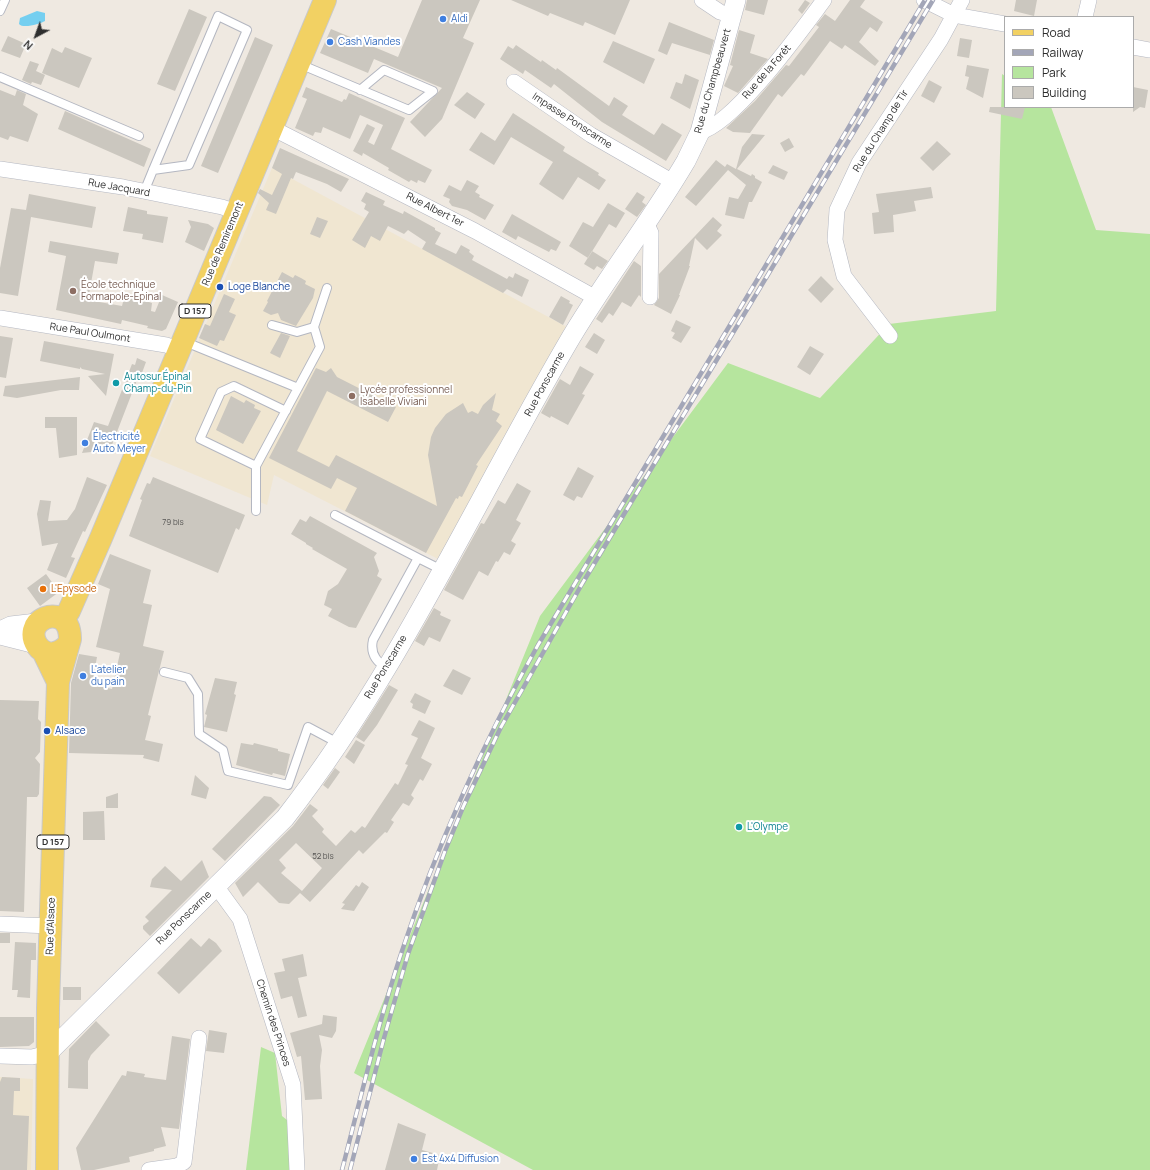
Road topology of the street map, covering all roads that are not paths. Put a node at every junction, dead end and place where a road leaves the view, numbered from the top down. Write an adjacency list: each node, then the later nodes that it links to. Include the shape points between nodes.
1 (5, 0): 9 (lane)
2 (324, 0): 19 (main road, Rue de Remiremont / D 157)
3 (702, 0): 8 (street, via 720,12)
4 (824, 0): 20 (street, Rue de la Forêt, via 788,48 733,111 709,129)
5 (924, 0): 10 (street)
6 (962, 0): 10 (street, Rue du Champ de Tir)
7 (1089, 0): 11 (street)
8 (734, 8): 20 (street, Rue du Champbeauvert)
9 (0, 11)
10 (954, 15): 12 (street); 35 (street, Rue du Champ de Tir, via 941,40 859,163 837,210 834,240 844,276)
11 (1085, 16)
12 (1004, 24)
13 (1134, 47): 14 (street)
14 (1150, 50)
15 (308, 68): 18 (lane)
16 (0, 77): 21 (lane)
17 (514, 82): 25 (street, Impasse Ponscarme, via 591,136)
18 (360, 90): 18 (lane, via 409,110 433,91 384,70)
19 (272, 128): 27 (main road, Rue de Remiremont / D 157); 31 (street, Rue Albert 1er, via 475,231)
20 (700, 132): 22 (street, Rue du Champbeauvert)
21 (138, 136)
22 (686, 161): 25 (street, Rue Ponscarme)
23 (0, 169): 26 (street, Rue Jacquard)
24 (153, 170): 24 (lane, via 218,16 247,30 189,165); 26 (lane)
25 (673, 182): 28 (street, Rue Ponscarme)
26 (144, 192): 27 (street, Rue Jacquard)
27 (236, 212): 36 (main road, Rue de Remiremont / D 157)
28 (646, 222): 30 (street, via 651,232); 31 (street, Rue Ponscarme)
29 (327, 288): 34 (lane)
30 (650, 297)
31 (596, 298): 43 (street, Rue Ponscarme, via 566,345)
32 (0, 318): 36 (street, Rue Paul Oulmont, via 166,345)
33 (272, 325): 34 (lane, via 297,332)
34 (314, 327): 37 (lane, via 320,347)
35 (890, 336)
36 (181, 345): 37 (lane); 44 (main road, Rue de Remiremont / D 157, via 104,530)
37 (298, 388): 38 (lane)
38 (286, 411): 39 (lane); 39 (lane, via 234,386 222,392 200,439)
39 (256, 466): 40 (lane)
40 (256, 511)
41 (335, 515): 42 (lane)
42 (418, 558): 43 (lane); 49 (lane, via 373,640 372,647 378,662)
43 (442, 570): 49 (street, Rue Ponscarme)
44 (63, 620): 47 (main road, via 49,617); 48 (main road, via 70,632)
45 (0, 631): 47 (street, via 12,626)
46 (0, 634): 47 (street)
47 (39, 640): 48 (main road, via 55,653); 51 (main road, Rue d'Alsace / D 157)
48 (67, 646): 51 (main road, Rue d'Alsace / D 157)
49 (387, 668): 52 (street, Rue Ponscarme)
50 (164, 672): 52 (lane, via 188,678 198,694 199,734 223,750 228,772 288,785 308,727)
51 (58, 682): 55 (main road, Rue d'Alsace / D 157)
52 (338, 744): 53 (street, Rue Ponscarme, via 285,818)
53 (216, 886): 57 (street, Rue Ponscarme); 61 (street, Chemin des Princes, via 240,919 293,1085)
54 (0, 924): 55 (street)
55 (51, 926): 57 (main road, Rue d'Alsace / D 157)
56 (199, 1038): 60 (street, via 184,1162 177,1166)
57 (48, 1052): 58 (street, via 32,1057); 59 (main road, Rue d'Alsace / D 157)
58 (0, 1056)
59 (47, 1170)
60 (150, 1170)
61 (297, 1170)

